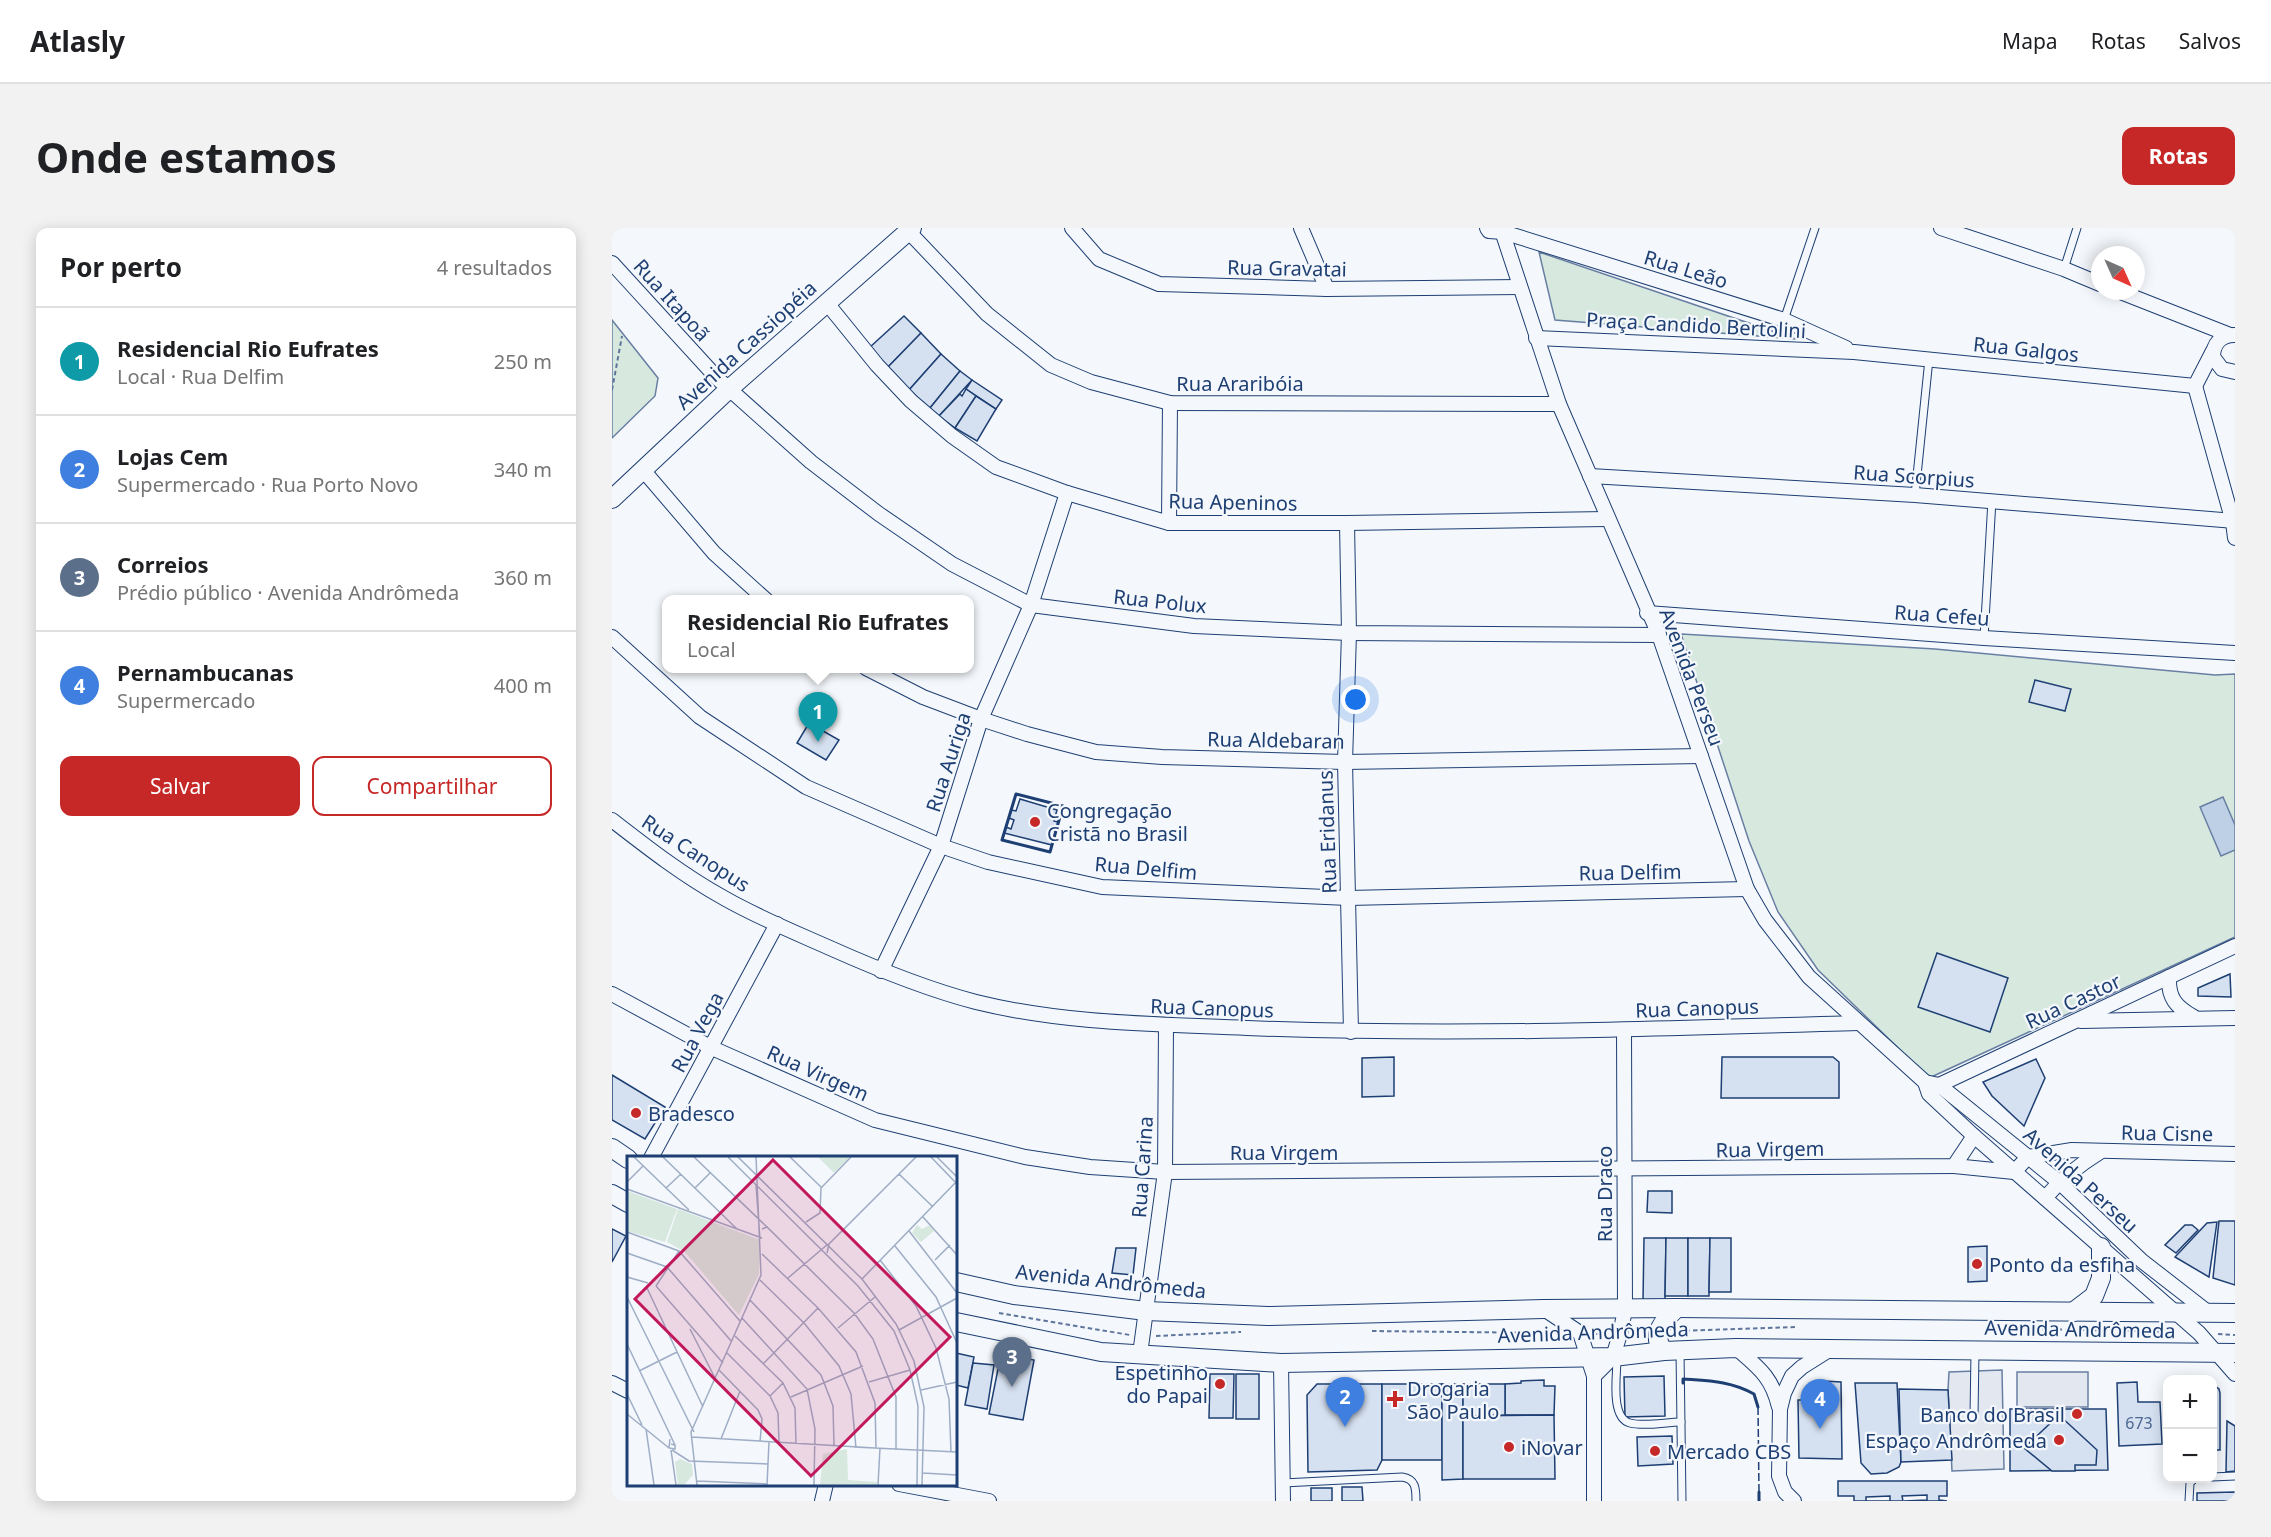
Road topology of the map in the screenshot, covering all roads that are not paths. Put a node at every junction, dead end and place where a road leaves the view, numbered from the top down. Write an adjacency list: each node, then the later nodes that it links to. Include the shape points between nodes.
1 (1072, 228): 13 (street, Rua Gravatai, via 1099,259 1160,284)
2 (1301, 228): 13 (street)
3 (1487, 228): 8 (street)
4 (1815, 228): 17 (lane)
5 (1941, 228): 10 (street)
6 (2077, 228): 10 (lane)
7 (910, 230): 15 (main road, Avenida Cassiopéia); 26 (street, Rua Araribóia, via 987,314 1051,365 1091,382)
8 (1502, 230): 12 (street, Avenida Perseu); 17 (street, Rua Leão)
9 (612, 263): 25 (street, Rua Itapoã)
10 (2064, 269): 11 (street)
11 (2091, 280)
12 (1520, 287): 13 (street, Rua Gravatai); 19 (street, Avenida Perseu)
13 (1327, 289)
14 (2140, 300): 16 (street)
15 (826, 302): 25 (main road, Avenida Cassiopéia); 30 (street, Rua Apeninos, via 877,365 952,436 996,467)
16 (2183, 317): 18 (street); 20 (street)
17 (1784, 320): 21 (street, Rua Leão)
18 (2232, 335): 20 (street, via 2218,341)
19 (1536, 338): 21 (street, Praça Candido Bertolini); 27 (street, Avenida Perseu)
20 (2214, 349): 23 (street, via 2215,362); 24 (street)
21 (1854, 352): 22 (street, Rua Galgos)
22 (1929, 359): 24 (street, Rua Galgos); 31 (lane)
23 (2231, 372): 24 (street)
24 (2194, 386): 35 (street)
25 (729, 389): 28 (main road, Avenida Cassiopéia); 40 (street, Rua Polux, via 811,462 879,514 952,564)
26 (1170, 403): 27 (street, Rua Araribóia); 36 (street)
27 (1559, 404): 29 (street, Avenida Perseu)
28 (643, 470): 32 (main road, Avenida Cassiopéia); 39 (street, via 714,553)
29 (1590, 476): 31 (street, Rua Scorpius); 34 (street, Avenida Perseu)
30 (1067, 493): 36 (street, Rua Apeninos); 40 (street, Rua Auriga)
31 (1915, 495): 33 (street, Rua Scorpius)
32 (612, 499)
33 (1992, 500): 35 (street, Rua Scorpius); 45 (lane)
34 (1607, 519): 37 (street, Rua Apeninos); 41 (street, Avenida Perseu)
35 (2234, 522): 38 (street)
36 (1169, 523): 37 (street, Rua Apeninos)
37 (1347, 523): 42 (street, Rua Eridanus)
38 (2235, 537)
39 (760, 595)
40 (1030, 605): 42 (street, Rua Polux, via 1194,626); 48 (street, Rua Auriga)
41 (1647, 612): 43 (street, Avenida Perseu); 45 (street, Rua Cefeu)
42 (1349, 633): 43 (street, Rua Polux); 50 (street, Rua Eridanus)
43 (1659, 635): 49 (street, Avenida Perseu)
44 (612, 637): 52 (street, Rua Delfim, via 700,717 806,787)
45 (1984, 638): 46 (street, Rua Cefeu)
46 (2235, 653)
47 (874, 673): 48 (street, Rua Aldebaran, via 922,697)
48 (981, 719): 50 (street, Rua Aldebaran, via 1096,752); 52 (street, Rua Auriga)
49 (1701, 756): 50 (street, Rua Aldebaran); 53 (street, Avenida Perseu)
50 (1345, 762): 54 (street, Rua Eridanus)
51 (612, 820): 55 (street, Rua Canopus, via 724,898)
52 (941, 846): 54 (street, Rua Delfim, via 1102,887); 57 (street, Rua Auriga)
53 (1747, 888): 54 (street, Rua Delfim); 63 (street, Avenida Perseu, via 1765,920 1809,977)
54 (1348, 898): 66 (street, Rua Eridanus)
55 (777, 924): 57 (street, Rua Canopus); 67 (street, Rua Vega)
56 (2235, 946): 58 (street, Rua Castor)
57 (881, 971): 64 (street, Rua Canopus, via 974,1001 1041,1015)
58 (2169, 977): 60 (street, via 2172,999 2180,1009); 62 (street, Rua Castor)
59 (612, 994): 67 (street, Rua Virgem)
60 (2196, 1017): 61 (street); 62 (street)
61 (2235, 1018)
62 (2076, 1021): 68 (street, Rua Castor)
63 (1858, 1023): 65 (street, Rua Canopus); 68 (street, Avenida Perseu)
64 (1166, 1026): 66 (street, Rua Canopus); 78 (street, Rua Carina)
65 (1623, 1030): 66 (street, Rua Canopus); 77 (street, Rua Draco)
66 (1351, 1032)
67 (712, 1048): 73 (street, Rua Vega); 78 (street, Rua Virgem, via 875,1120 1025,1157 1090,1167)
68 (1931, 1087): 69 (street, Avenida Perseu); 74 (street, Avenida Perseu)
69 (1974, 1136): 76 (street); 79 (street, Avenida Perseu)
70 (612, 1148): 75 (main road)
71 (2100, 1152): 72 (street, Rua Cisne); 74 (street, Rua Cisne, via 2072,1150); 80 (street, Rua Cisne)
72 (2235, 1154)
73 (652, 1156)
74 (2028, 1157): 79 (street); 80 (street, Avenida Perseu)
75 (627, 1158)
76 (1954, 1166): 77 (street, Rua Virgem); 79 (street, Rua Virgem)
77 (1623, 1170): 78 (street, Rua Virgem); 88 (street, Rua Draco)
78 (1165, 1172): 89 (street, Rua Carina)
79 (2014, 1172): 82 (street, Avenida Perseu)
80 (2059, 1182): 82 (street, Rua Cisne); 92 (street, Avenida Perseu, via 2142,1261)
81 (612, 1194): 83 (main road)
82 (2045, 1198): 84 (street, Avenida Perseu)
83 (627, 1202)
84 (2101, 1247): 90 (street, Avenida Perseu); 91 (main road, via 2101,1278 2094,1296)
85 (957, 1282): 89 (main road, Avenida Andrômeda, via 1014,1295)
86 (1677, 1308): 88 (main road, Avenida Andrômeda); 91 (main road, Avenida Andrômeda); 97 (main road, via 1658,1332 1659,1346)
87 (1544, 1309): 88 (main road, Avenida Andrômeda); 89 (main road, Avenida Andrômeda, via 1269,1316); 102 (street, via 1580,1333)
88 (1624, 1310): 101 (street, Rua Draco)
89 (1146, 1311): 100 (street, Rua Carina)
90 (2174, 1311): 91 (main road, Avenida Andrômeda); 92 (main road, Avenida Andrômeda); 99 (street, Avenida Perseu)
91 (2073, 1312)
92 (2210, 1313): 93 (main road, Avenida Andrômeda)
93 (2235, 1313)
94 (957, 1322): 100 (main road, Avenida Andrômeda, via 1101,1352)
95 (1736, 1348): 96 (main road, Avenida Andrômeda); 97 (main road, Avenida Andrômeda); 108 (street, via 1775,1388)
96 (1829, 1350): 98 (main road, Avenida Andrômeda); 108 (street, via 1792,1376)
97 (1672, 1351): 101 (main road, Avenida Andrômeda); 110 (lane)
98 (1975, 1351): 99 (main road, Avenida Andrômeda); 109 (lane)
99 (2226, 1353): 104 (street, Avenida Perseu)
100 (1140, 1354): 103 (main road, Avenida Andrômeda)
101 (1615, 1356): 102 (main road, Avenida Andrômeda); 105 (street); 110 (lane, via 1616,1402 1623,1420 1637,1424)
102 (1587, 1357): 103 (main road, Avenida Andrômeda); 105 (street)
103 (1281, 1363): 113 (street)
104 (2235, 1374)
105 (1594, 1376): 121 (street)
106 (612, 1383): 107 (street)
107 (627, 1390)
108 (1780, 1409): 123 (street, via 1779,1476 1785,1492)
109 (1974, 1417)
110 (1681, 1422): 122 (lane)
111 (2235, 1476): 112 (lane)
112 (2217, 1477)
113 (1282, 1483): 119 (street); 120 (lane, via 1402,1477 1413,1482)
114 (2190, 1483): 124 (lane)
115 (826, 1486): 117 (street)
116 (905, 1486): 118 (street)
117 (822, 1501)
118 (989, 1501)
119 (1283, 1501)
120 (1416, 1501)
121 (1594, 1501)
122 (1682, 1501)
123 (1794, 1501)
124 (2189, 1501)

